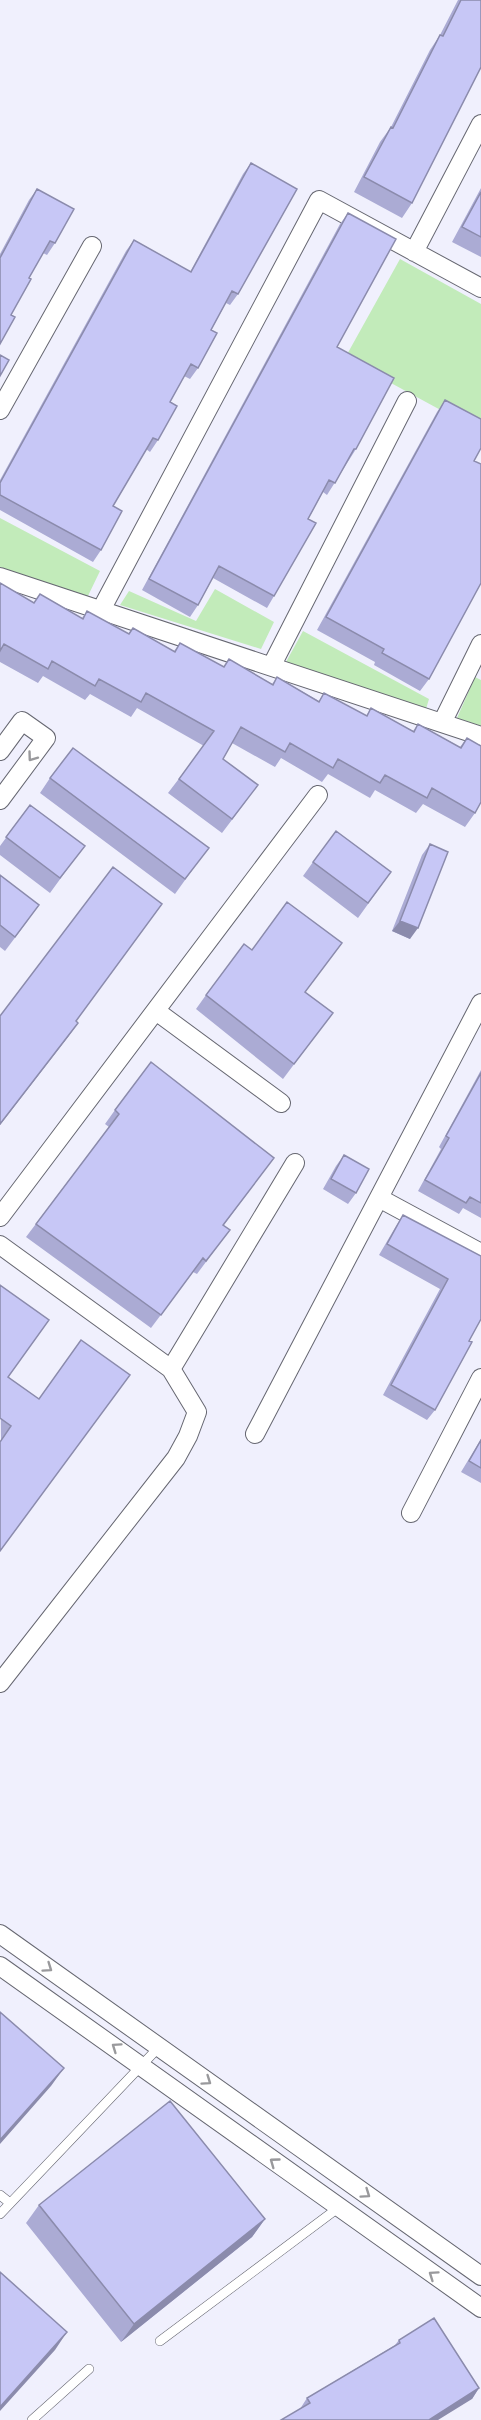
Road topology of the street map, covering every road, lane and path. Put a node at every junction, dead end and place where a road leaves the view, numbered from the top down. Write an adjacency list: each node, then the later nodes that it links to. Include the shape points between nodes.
1 (481, 124): 3 (street)
2 (92, 246): 6 (street)
3 (414, 252): 4 (street); 8 (street, via 319,200)
4 (481, 288)
5 (406, 401): 10 (street)
6 (0, 410)
7 (0, 577): 8 (street)
8 (101, 610): 10 (street)
9 (481, 644): 11 (street)
10 (272, 665): 11 (street)
11 (442, 723): 12 (street)
12 (481, 736)
13 (0, 751): 15 (street, one-way to 15, via 22,721 46,738)
14 (318, 795): 17 (street)
15 (0, 800)
16 (481, 1003): 20 (street)
17 (156, 1011): 18 (street); 21 (street)
18 (282, 1103)
19 (295, 1163): 24 (street)
20 (379, 1198): 23 (street); 26 (street)
21 (0, 1217)
22 (0, 1245): 24 (street)
23 (481, 1253)
24 (171, 1369): 28 (street, via 197,1412 188,1436 176,1458)
25 (481, 1378): 27 (street)
26 (255, 1434)
27 (411, 1514)
28 (0, 1683)
29 (0, 1934): 31 (street, one-way to 31)
30 (0, 1966): 32 (street, one-way to 30)
31 (159, 2047): 32 (lane); 37 (street, one-way to 37)
32 (142, 2065): 34 (lane); 35 (street, one-way to 32)
33 (0, 2194): 34 (lane)
34 (10, 2204): 36 (lane)
35 (338, 2208): 38 (street, one-way to 35); 39 (lane)
36 (0, 2214)
37 (481, 2276)
38 (481, 2308)
39 (160, 2341)
40 (89, 2369): 41 (lane)
41 (32, 2420)

